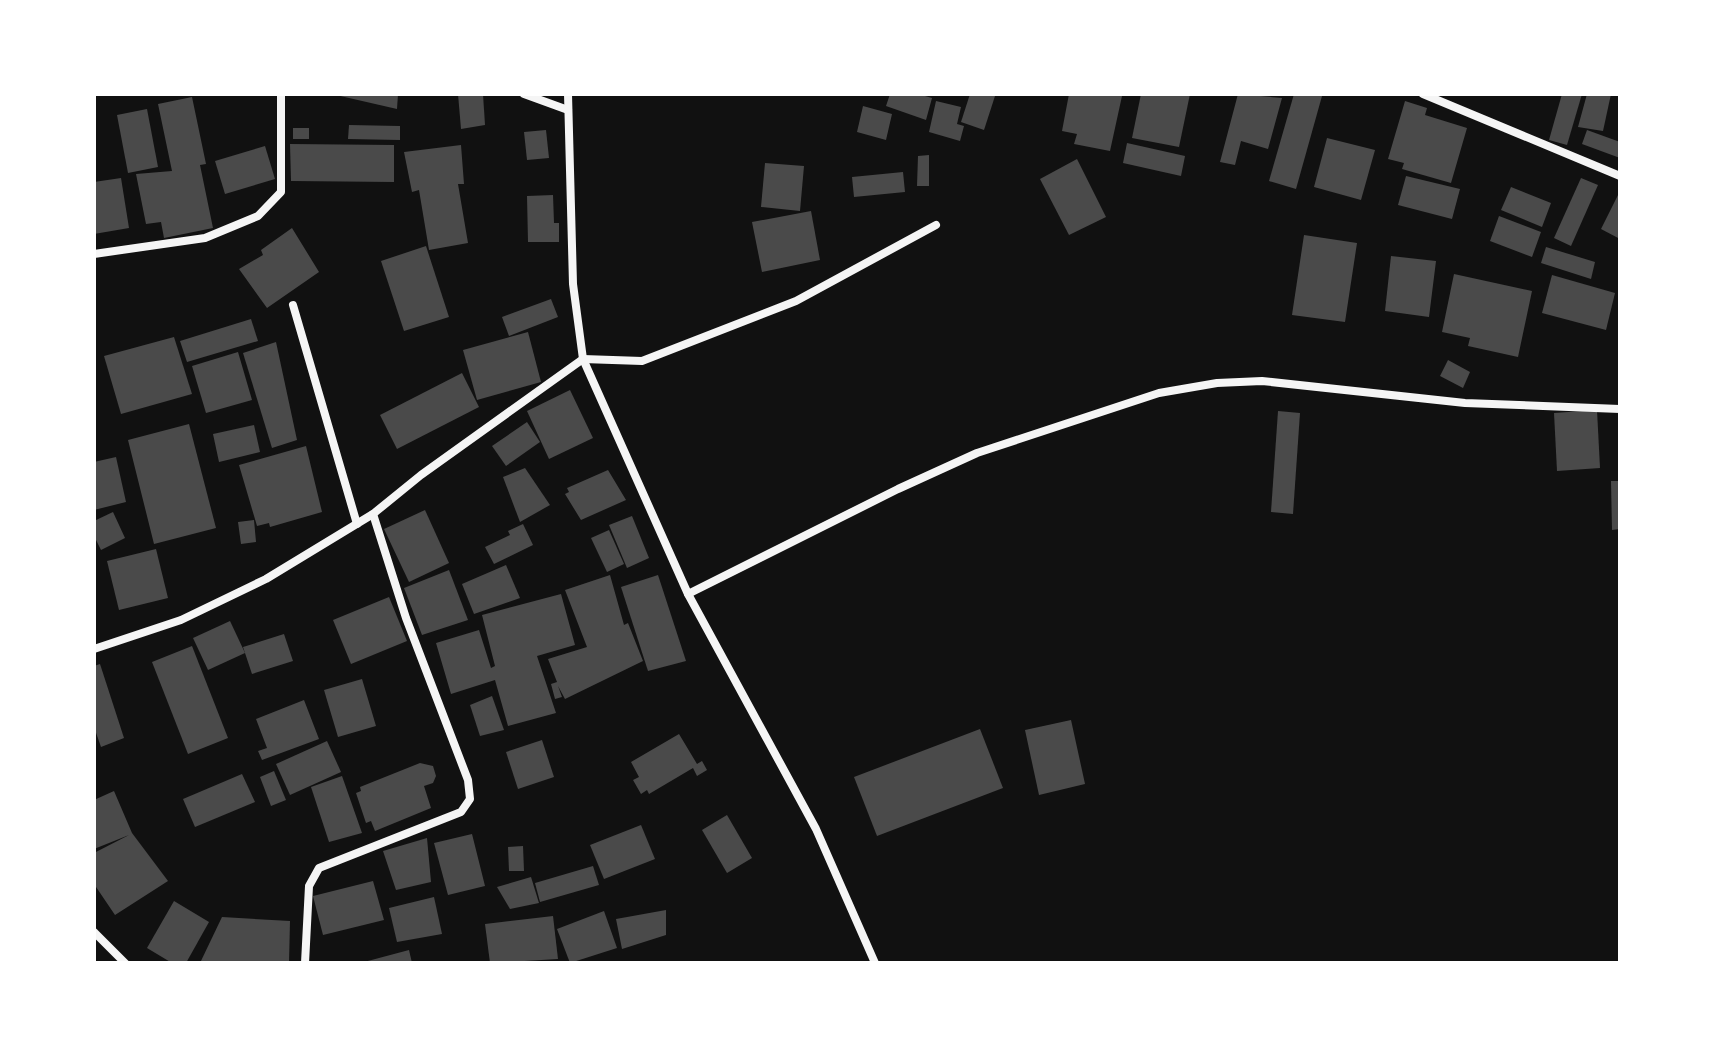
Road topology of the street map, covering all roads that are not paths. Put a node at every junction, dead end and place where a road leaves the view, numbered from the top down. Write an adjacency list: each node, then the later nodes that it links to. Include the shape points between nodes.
1 (281, 94): 8 (street, via 281,192 258,216 205,238)
2 (524, 94): 5 (street)
3 (568, 94): 5 (street)
4 (1423, 94): 6 (street)
5 (568, 110): 10 (street, via 573,284)
6 (1620, 176)
7 (936, 225): 10 (street, via 796,301 642,361)
8 (94, 254)
9 (293, 305): 13 (street)
10 (583, 359): 12 (street); 14 (street)
11 (1620, 409): 14 (street, via 1465,403 1262,381 1159,393 977,453)
12 (373, 514): 13 (street); 18 (street, via 468,780 470,799 461,812 319,868 309,886)
13 (357, 524): 15 (street, via 266,579 181,620)
14 (688, 594): 19 (street, via 816,829)
15 (94, 649)
16 (94, 932): 17 (street)
17 (125, 963)
18 (305, 963)
19 (875, 963)

